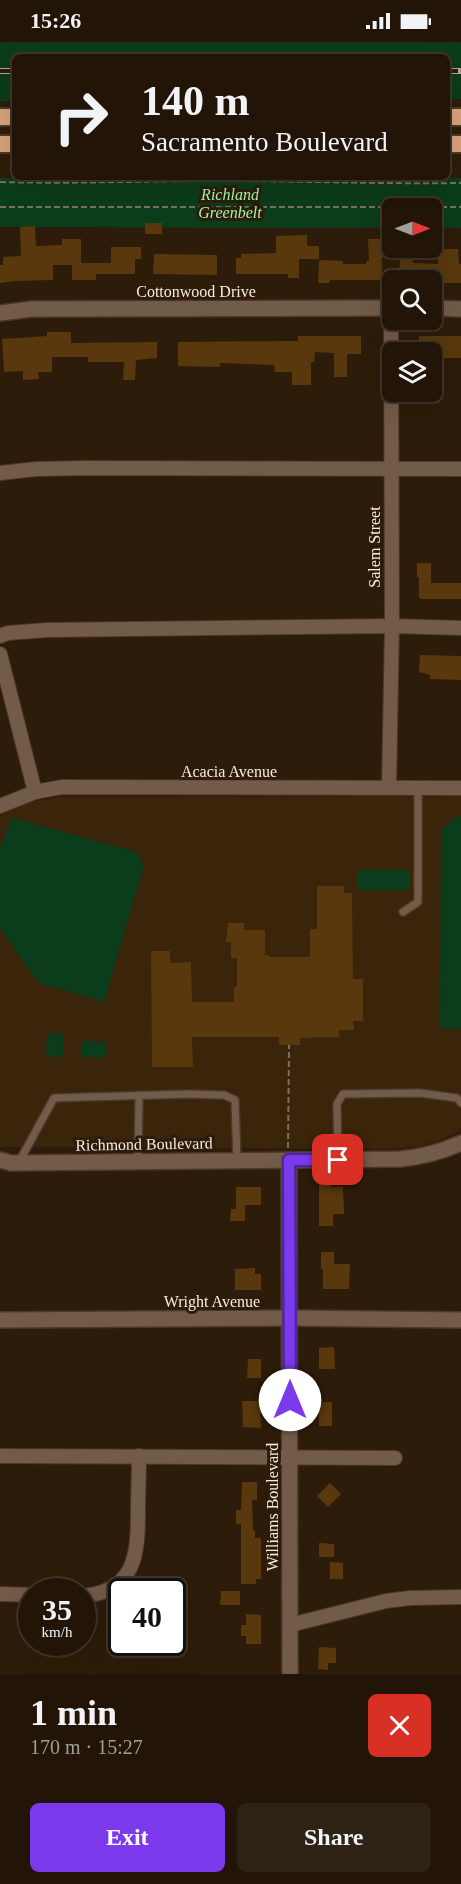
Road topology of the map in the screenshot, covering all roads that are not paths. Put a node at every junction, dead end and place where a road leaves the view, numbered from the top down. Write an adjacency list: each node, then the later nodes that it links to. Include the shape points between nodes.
1 (382, 308): 4 (street, Cottonwood Drive, via 32,309)
2 (442, 308): 3 (street)
3 (461, 309)
4 (0, 313)
5 (392, 330): 6 (street, Salem Street)
6 (390, 469): 7 (street); 8 (street, via 85,468); 9 (street, Salem Street)
7 (461, 469)
8 (0, 473)
9 (392, 626): 10 (street); 11 (street, via 47,630); 13 (street, Salem Street)
10 (461, 628)
11 (0, 636)
12 (0, 654): 16 (street)
13 (389, 787): 14 (street, Acacia Avenue); 16 (street, Acacia Avenue, via 62,787)
14 (418, 787): 15 (street, Acacia Avenue); 18 (lane, via 418,902)
15 (461, 788)
16 (35, 792): 17 (street, Acacia Avenue)
17 (0, 806)
18 (403, 912)
19 (138, 1095): 25 (lane, via 224,1095 235,1100); 26 (lane); 27 (lane, via 54,1098)
20 (461, 1103): 24 (lane, via 457,1098 420,1092 343,1094 337,1104)
21 (461, 1143): 24 (street, Richmond Boulevard, via 414,1158)
22 (0, 1160): 27 (street, Richmond Boulevard)
23 (289, 1160): 24 (street, Richmond Boulevard); 25 (street, Richmond Boulevard); 28 (street, Williams Boulevard)
24 (338, 1160)
25 (237, 1161): 26 (street, Richmond Boulevard)
26 (138, 1162): 27 (street, Richmond Boulevard)
27 (19, 1163)
28 (290, 1318): 29 (street, Wright Avenue); 30 (street, Wright Avenue); 33 (street, Williams Boulevard)
29 (0, 1320)
30 (461, 1320)
31 (0, 1456): 32 (street)
32 (138, 1456): 33 (street); 35 (street, via 138,1538 134,1561 118,1584)
33 (289, 1457): 34 (street); 39 (street, Williams Boulevard)
34 (395, 1458)
35 (96, 1593)
36 (0, 1594): 37 (street)
37 (18, 1595)
38 (461, 1597): 39 (street, via 386,1601)
39 (290, 1625): 40 (street, Williams Boulevard)
40 (290, 1674)

